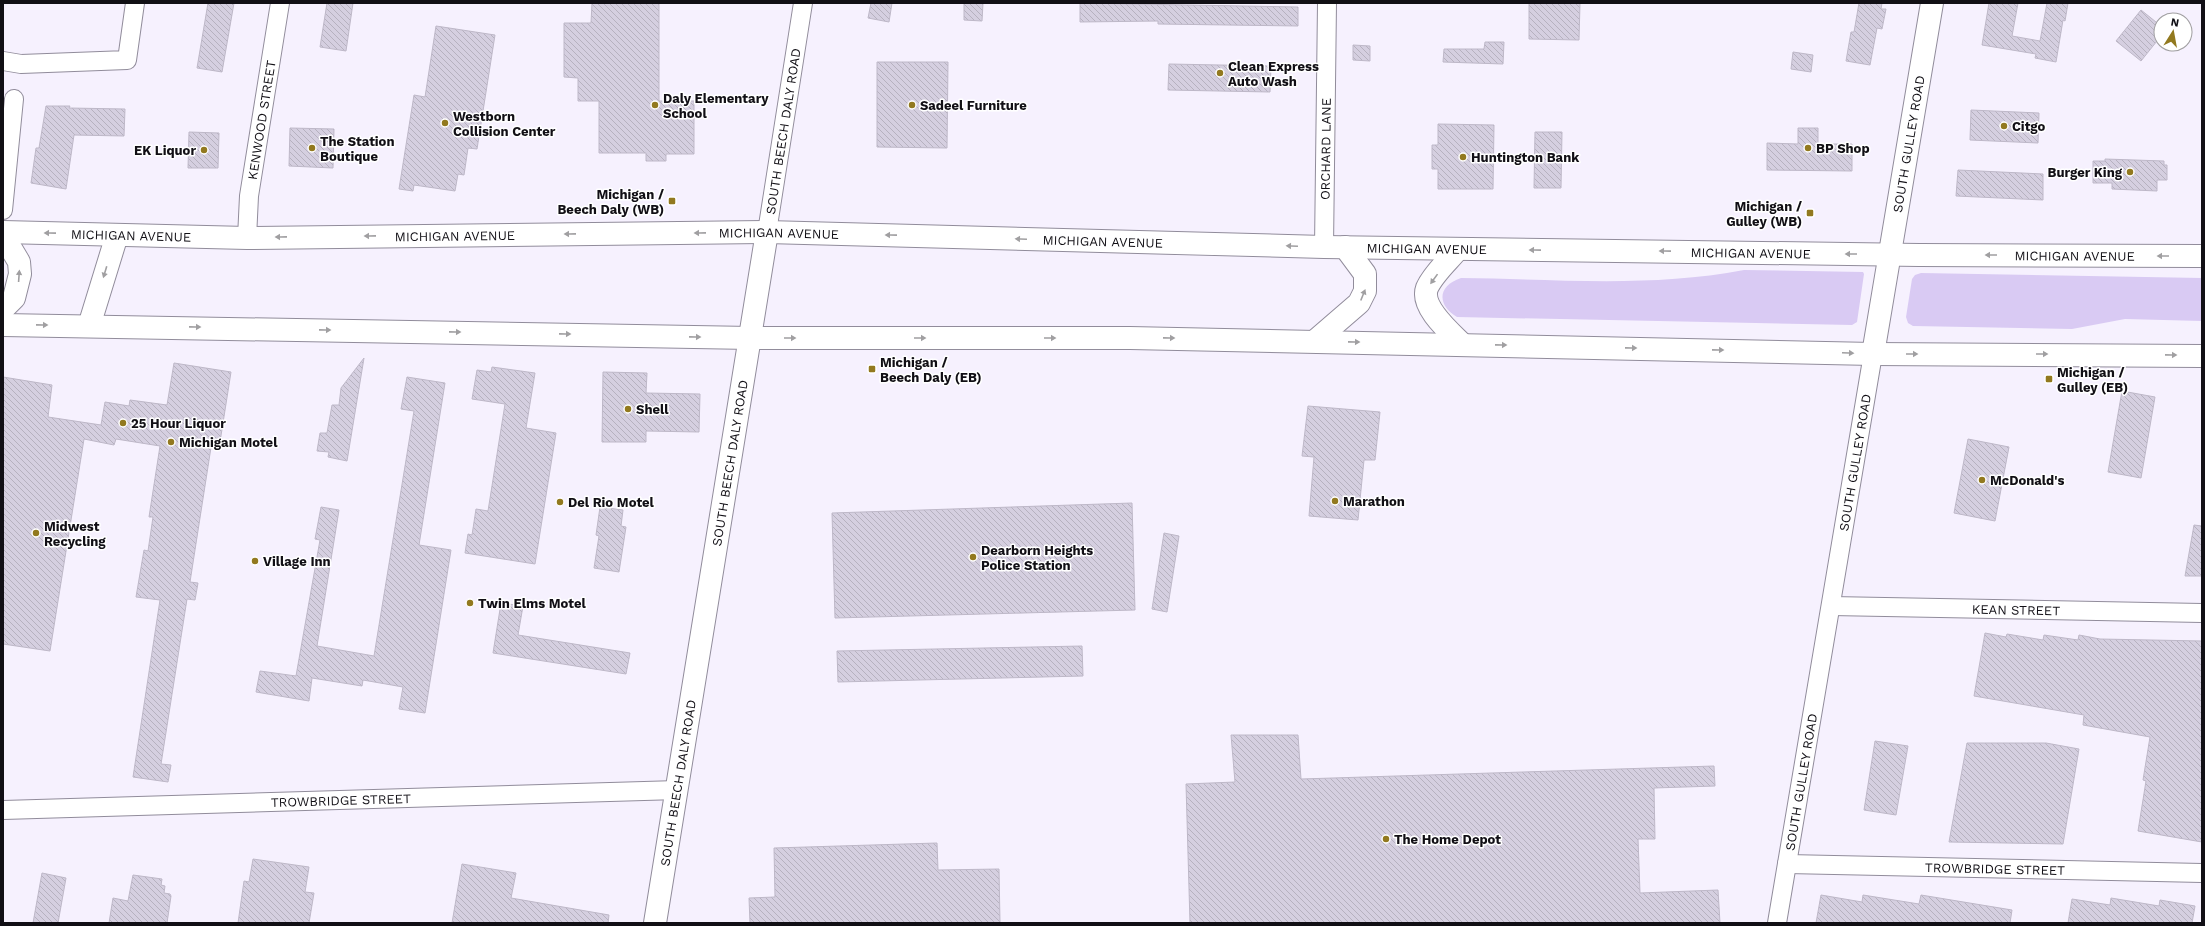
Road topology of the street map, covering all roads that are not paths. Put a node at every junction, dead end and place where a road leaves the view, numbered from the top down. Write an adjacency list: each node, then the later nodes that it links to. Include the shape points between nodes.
1 (136, 3): 6 (street, via 127,60 21,64)
2 (280, 3): 12 (street, KENWOOD STREET, via 249,196)
3 (803, 3): 9 (street, SOUTH BEECH DALY ROAD)
4 (1327, 3): 13 (street, ORCHARD LANE)
5 (1932, 3): 15 (main road, SOUTH GULLEY ROAD)
6 (3, 61)
7 (14, 99): 8 (street)
8 (3, 210)
9 (767, 232): 12 (main road, MICHIGAN AVENUE, one-way to 12); 13 (main road, MICHIGAN AVENUE, one-way to 9); 20 (main road, SOUTH BEECH DALY ROAD)
10 (3, 234): 11 (main road, MICHIGAN AVENUE, one-way to 10); 17 (main road, one-way to 10, via 14,298 20,274 19,262)
11 (117, 235): 12 (main road, MICHIGAN AVENUE); 19 (main road, one-way to 19)
12 (247, 238)
13 (1335, 247): 14 (main road, MICHIGAN AVENUE); 21 (main road, one-way to 13, via 1359,303 1365,291 1365,274)
14 (1458, 249): 15 (main road, MICHIGAN AVENUE, one-way to 14); 22 (main road, one-way to 22, via 1427,289 1427,302 1434,315)
15 (1890, 254): 16 (main road, MICHIGAN AVENUE, one-way to 15); 23 (main road, SOUTH GULLEY ROAD)
16 (2202, 256)
17 (3, 309)
18 (3, 324): 19 (main road, one-way to 19)
19 (89, 326): 20 (main road, one-way to 20)
20 (751, 338): 21 (main road, one-way to 21, via 1130,338); 27 (main road, SOUTH BEECH DALY ROAD)
21 (1315, 341): 22 (main road, one-way to 22)
22 (1462, 344): 23 (main road, one-way to 23)
23 (1873, 354): 24 (main road, one-way to 24); 25 (street, SOUTH GULLEY ROAD)
24 (2202, 356)
25 (1831, 606): 26 (street, KEAN STREET); 29 (street, SOUTH GULLEY ROAD)
26 (2202, 613)
27 (678, 790): 28 (street, TROWBRIDGE STREET); 31 (main road, SOUTH BEECH DALY ROAD)
28 (3, 810)
29 (1787, 864): 30 (street, TROWBRIDGE STREET); 32 (street, SOUTH GULLEY ROAD)
30 (2202, 873)
31 (655, 923)
32 (1777, 923)

